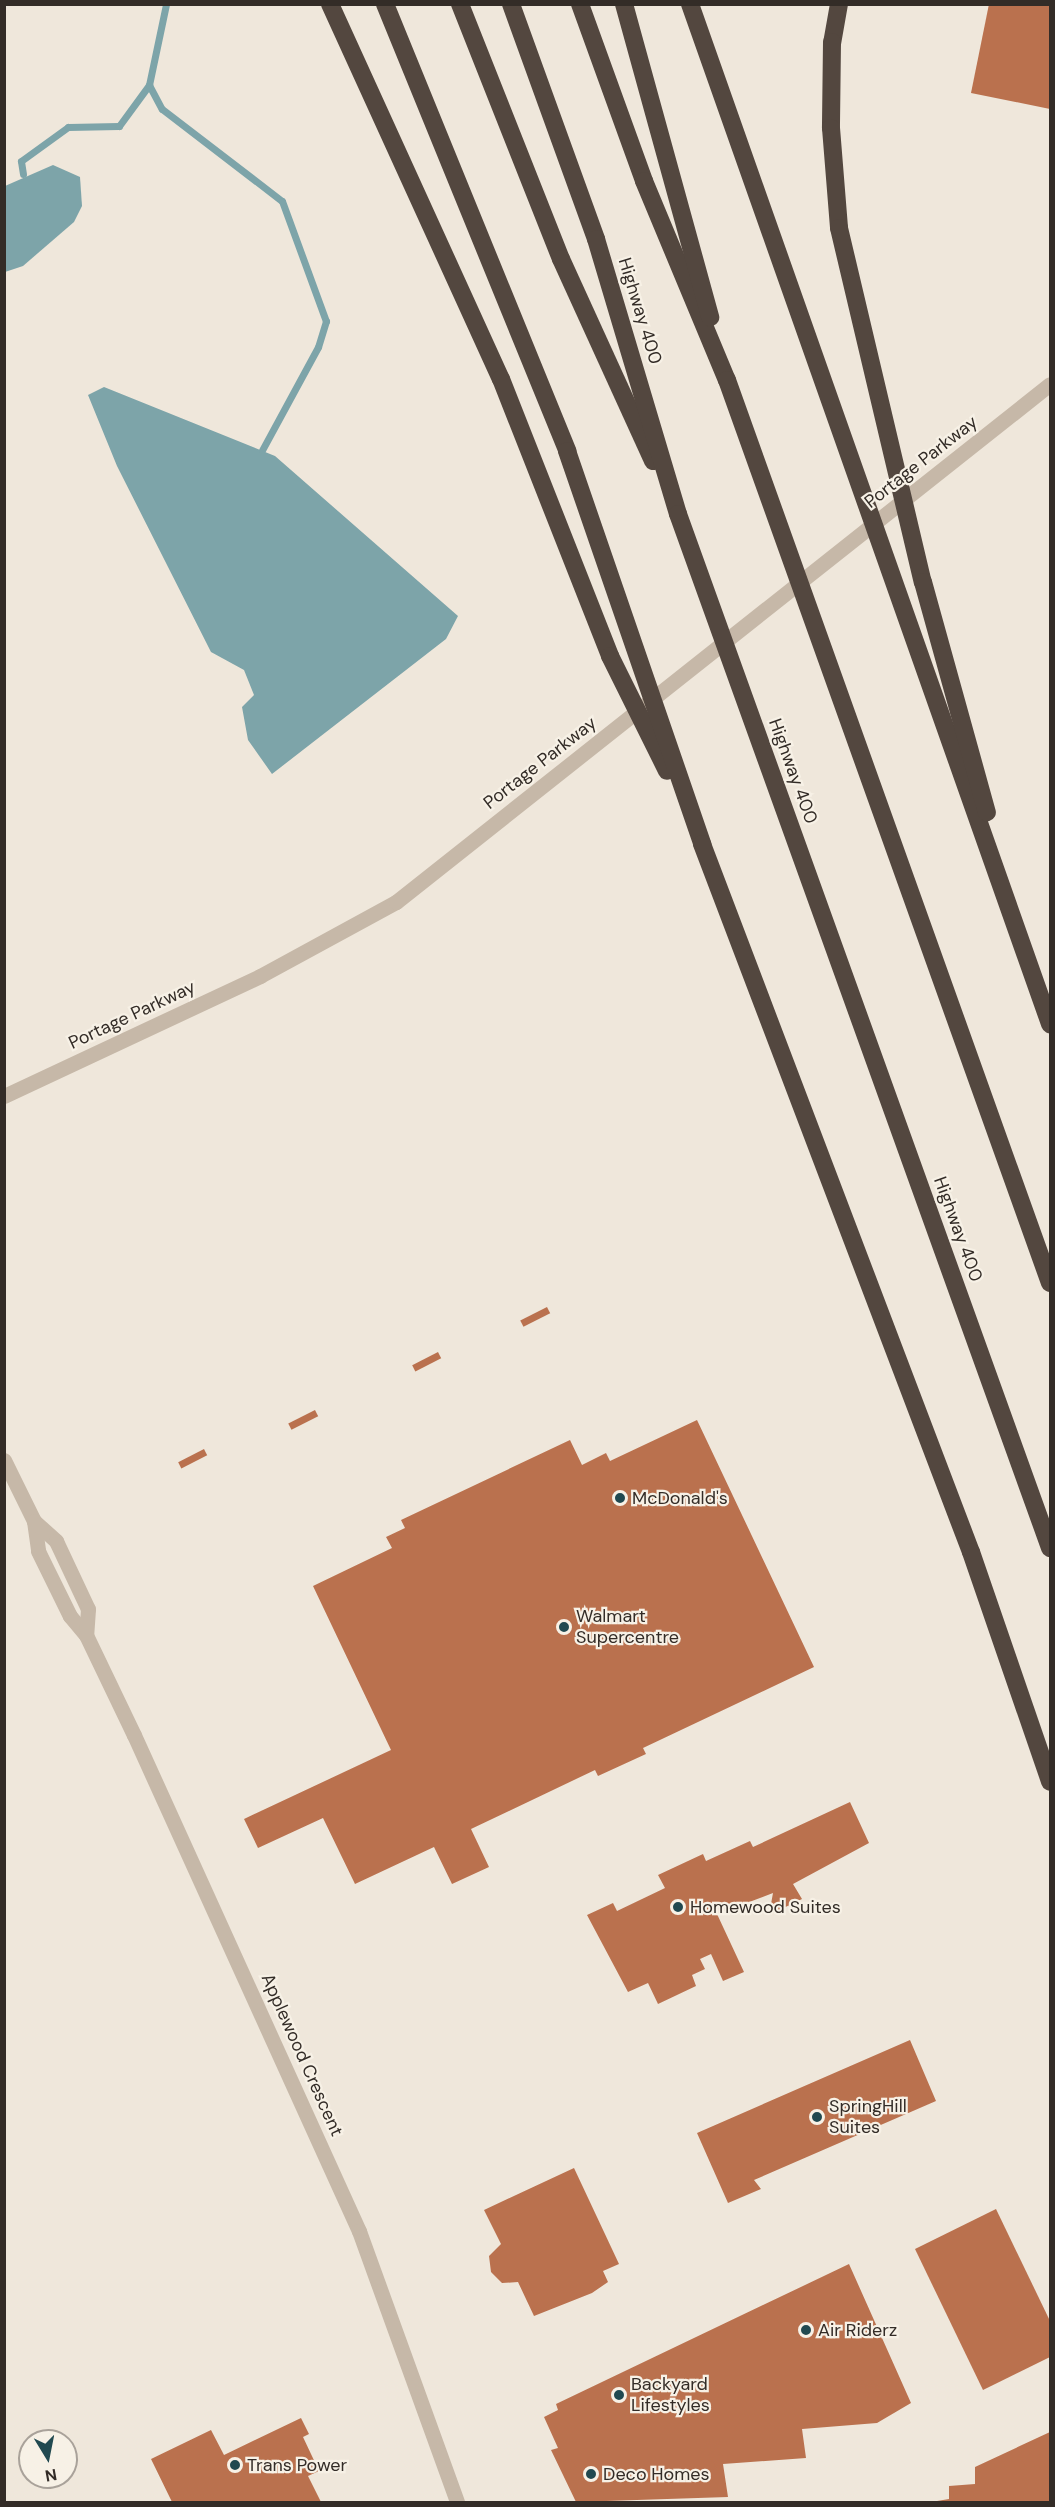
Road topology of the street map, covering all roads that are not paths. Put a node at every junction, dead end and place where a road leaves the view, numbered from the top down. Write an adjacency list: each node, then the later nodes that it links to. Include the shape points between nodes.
1 (330, 4): 12 (highway, via 501,379 610,656)
2 (385, 4): 12 (highway, via 567,451)
3 (460, 4): 11 (highway, via 584,313)
4 (511, 4): 11 (highway, Highway 400, via 596,239)
5 (580, 4): 9 (highway, via 640,170)
6 (624, 4): 9 (highway)
7 (690, 4): 13 (highway)
8 (839, 4): 13 (highway, via 832,42 831,128 840,228 923,582)
9 (727, 380): 16 (highway)
10 (1050, 384): 15 (street, Portage Parkway, via 396,902 260,976)
11 (678, 514): 18 (highway, Highway 400)
12 (702, 844): 19 (highway, via 971,1552)
13 (1017, 921): 14 (highway)
14 (1050, 1024)
15 (4, 1096)
16 (1050, 1283)
17 (4, 1460): 20 (street, Applewood Crescent, via 34,1521 38,1551 70,1616 86,1635 359,2231)
18 (1050, 1548)
19 (1050, 1782)
20 (457, 2502)

